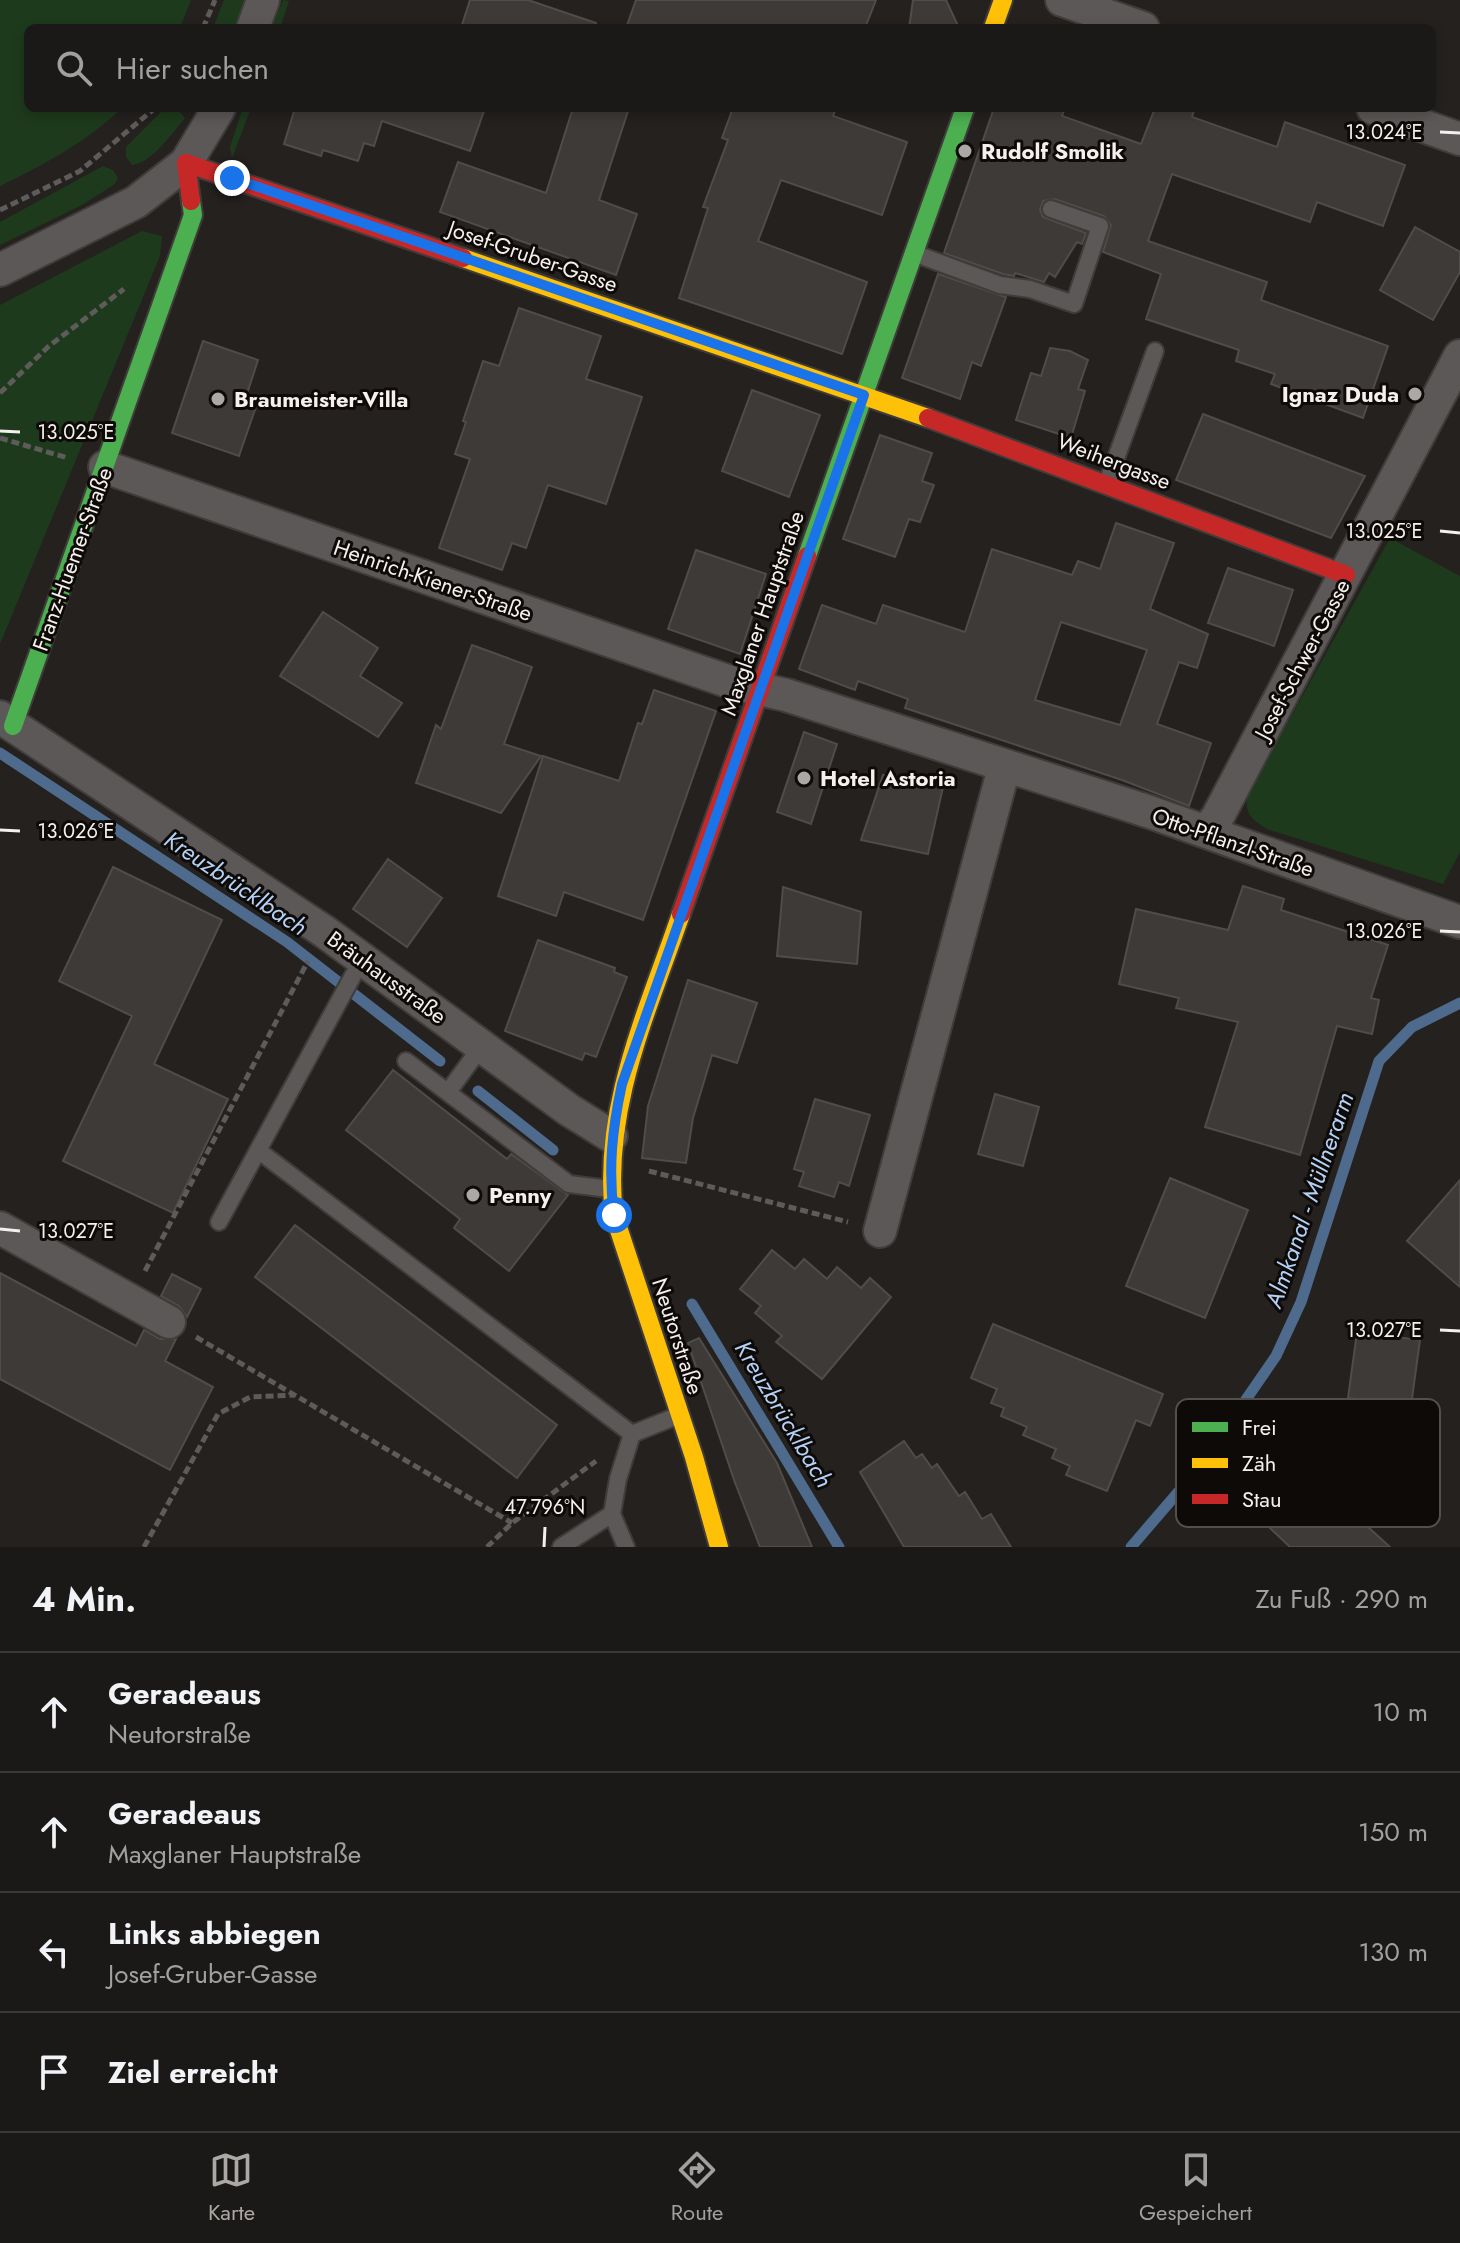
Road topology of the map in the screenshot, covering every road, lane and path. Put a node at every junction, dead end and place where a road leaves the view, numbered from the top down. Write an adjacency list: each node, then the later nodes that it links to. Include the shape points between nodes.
1 (215, 0): 5 (path)
2 (263, 0): 6 (street)
3 (1003, 0): 7 (street)
4 (1062, 0): 8 (street)
5 (205, 24)
6 (254, 24)
7 (994, 24)
8 (1131, 24)
9 (150, 112): 16 (path, via 80,171)
10 (217, 112): 14 (street)
11 (964, 112): 17 (street, Maxglaner Hauptstraße)
12 (1384, 112): 13 (street)
13 (1460, 139)
14 (186, 163): 18 (street, via 136,202); 23 (street, Josef-Gruber-Gasse); 25 (street, Franz-Huemer-Straße, via 193,215)
15 (1051, 209): 17 (lane, via 1100,226 1074,304 1000,285)
16 (0, 210)
17 (914, 253): 23 (street, Maxglaner Hauptstraße)
18 (0, 270)
19 (125, 289): 22 (path, via 49,346)
20 (1155, 351): 26 (lane)
21 (1460, 356): 27 (street, Josef-Schwer-Gasse)
22 (0, 393)
23 (864, 395): 26 (street, Weihergasse); 28 (street, Maxglaner Hauptstraße)
24 (0, 438): 25 (path)
25 (91, 464): 28 (street, Heinrich-Kiener-Straße); 29 (street, Franz-Huemer-Straße)
26 (1107, 483): 27 (street, Weihergasse)
27 (1346, 575): 31 (street, Josef-Schwer-Gasse)
28 (761, 690): 30 (street, Otto-Pflanzl-Straße); 38 (street, Maxglaner Hauptstraße, via 628,1066)
29 (6, 721): 34 (street, Bräuhausstraße)
30 (1004, 768): 31 (street, Otto-Pflanzl-Straße); 44 (street)
31 (1206, 831): 32 (street, Otto-Pflanzl-Straße)
32 (1460, 922)
33 (305, 967): 45 (path)
34 (352, 978): 35 (street, Bräuhausstraße); 39 (lane)
35 (481, 1047): 37 (lane); 38 (street, Bräuhausstraße)
36 (406, 1061): 37 (lane)
37 (448, 1092): 41 (lane, via 569,1184)
38 (611, 1136): 41 (street, Neutorstraße)
39 (259, 1151): 42 (lane); 49 (lane)
40 (644, 1170): 44 (path)
41 (611, 1189): 48 (street, Neutorstraße, via 614,1215)
42 (219, 1222)
43 (0, 1228): 45 (street)
44 (880, 1231)
45 (130, 1300): 46 (street)
46 (169, 1322): 47 (path)
47 (295, 1395): 51 (path); 52 (path, via 250,1397 218,1414)
48 (679, 1416): 49 (lane); 56 (street, Neutorstraße)
49 (632, 1434): 50 (lane); 51 (path)
50 (612, 1514): 54 (lane); 55 (lane)
51 (512, 1523): 53 (path)
52 (144, 1547)
53 (487, 1547)
54 (561, 1547)
55 (626, 1547)
56 (719, 1547)

